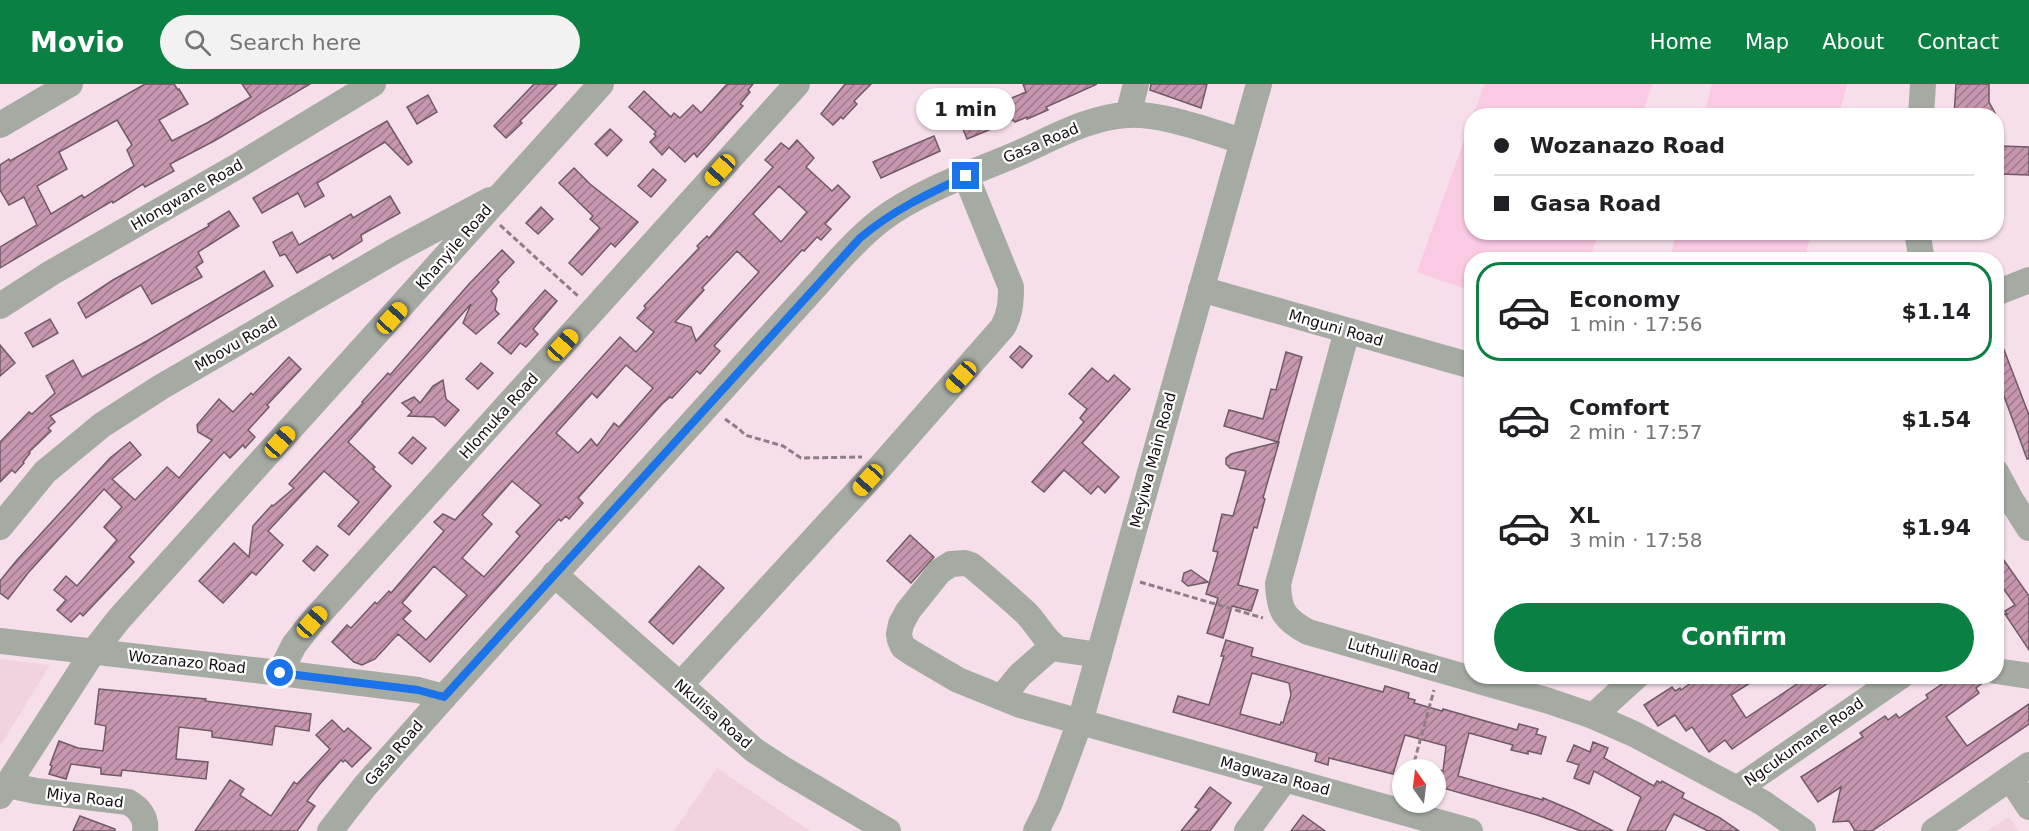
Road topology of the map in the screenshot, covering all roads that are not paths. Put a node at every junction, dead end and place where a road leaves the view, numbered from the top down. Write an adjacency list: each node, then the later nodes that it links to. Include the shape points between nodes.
1 (70, 84): 10 (street)
2 (373, 84): 19 (street, Hlongwane Road)
3 (601, 84): 13 (street, Khanyile Road)
4 (797, 84): 31 (street, Hlomuka Road, via 312,622 294,645)
5 (1136, 84): 9 (street)
6 (1259, 84): 11 (street, Meyiwa Main Road)
7 (1923, 84): 8 (street)
8 (1922, 108)
9 (1128, 115): 11 (street, Gasa Road, via 1163,119); 12 (street, Gasa Road, via 1087,123)
10 (0, 125)
11 (1243, 141): 17 (street, Meyiwa Main Road)
12 (966, 176): 25 (street, Gasa Road, via 914,200 860,238); 37 (street, via 1011,287 1009,315 996,336 881,466)
13 (492, 203): 14 (street, Mbovu Road); 16 (street, Khanyile Road)
14 (398, 249): 16 (street); 23 (street, Mbovu Road, via 102,424 45,472)
15 (2029, 280): 18 (street)
16 (424, 282): 28 (street, Khanyile Road)
17 (1201, 289): 20 (street, Mnguni Road); 29 (street, Meyiwa Main Road)
18 (2004, 290)
19 (0, 306)
20 (1347, 331): 21 (street, Mnguni Road); 33 (street, Luthuli Road, via 1278,584 1282,612 1308,632)
21 (1464, 364)
22 (2004, 487): 24 (street)
23 (0, 527)
24 (2029, 528)
25 (554, 574): 37 (street, Nkulisa Road); 38 (street, Gasa Road)
26 (0, 641): 28 (street, Wozanazo Road)
27 (1053, 646): 29 (street); 39 (street); 39 (street, Magwaza Road, via 1028,615 971,566 951,564 940,571 908,611 901,624 900,640 912,653 958,680)
28 (93, 652): 31 (street, Wozanazo Road); 45 (street, Khanyile Road)
29 (1099, 655): 41 (street, Meyiwa Main Road)
30 (2004, 672): 32 (street)
31 (280, 673): 38 (street, Wozanazo Road, via 418,690)
32 (2029, 676)
33 (1464, 677)
34 (1489, 684): 40 (street, Luthuli Road)
35 (1628, 684): 40 (street)
36 (1889, 684): 44 (street, Ngcukumane Road)
37 (680, 685): 50 (street, Nkulisa Road, via 754,750)
38 (444, 697): 49 (street, Gasa Road)
39 (1002, 697): 41 (street, Magwaza Road)
40 (1593, 716): 44 (street, Luthuli Road)
41 (1080, 722): 43 (street, Magwaza Road); 51 (street, Meyiwa Main Road)
42 (2019, 772): 46 (street); 55 (street)
43 (1285, 779): 47 (street, Magwaza Road); 52 (street)
44 (1737, 789): 54 (street, Luthuli Road)
45 (4, 790): 48 (street, Miya Road, via 128,802 144,818)
46 (2029, 807)
47 (1433, 826): 53 (street, Magwaza Road)
48 (145, 831)
49 (330, 831)
50 (888, 831)
51 (1036, 831)
52 (1247, 831)
53 (1470, 831)
54 (1803, 831)
55 (1934, 831)

